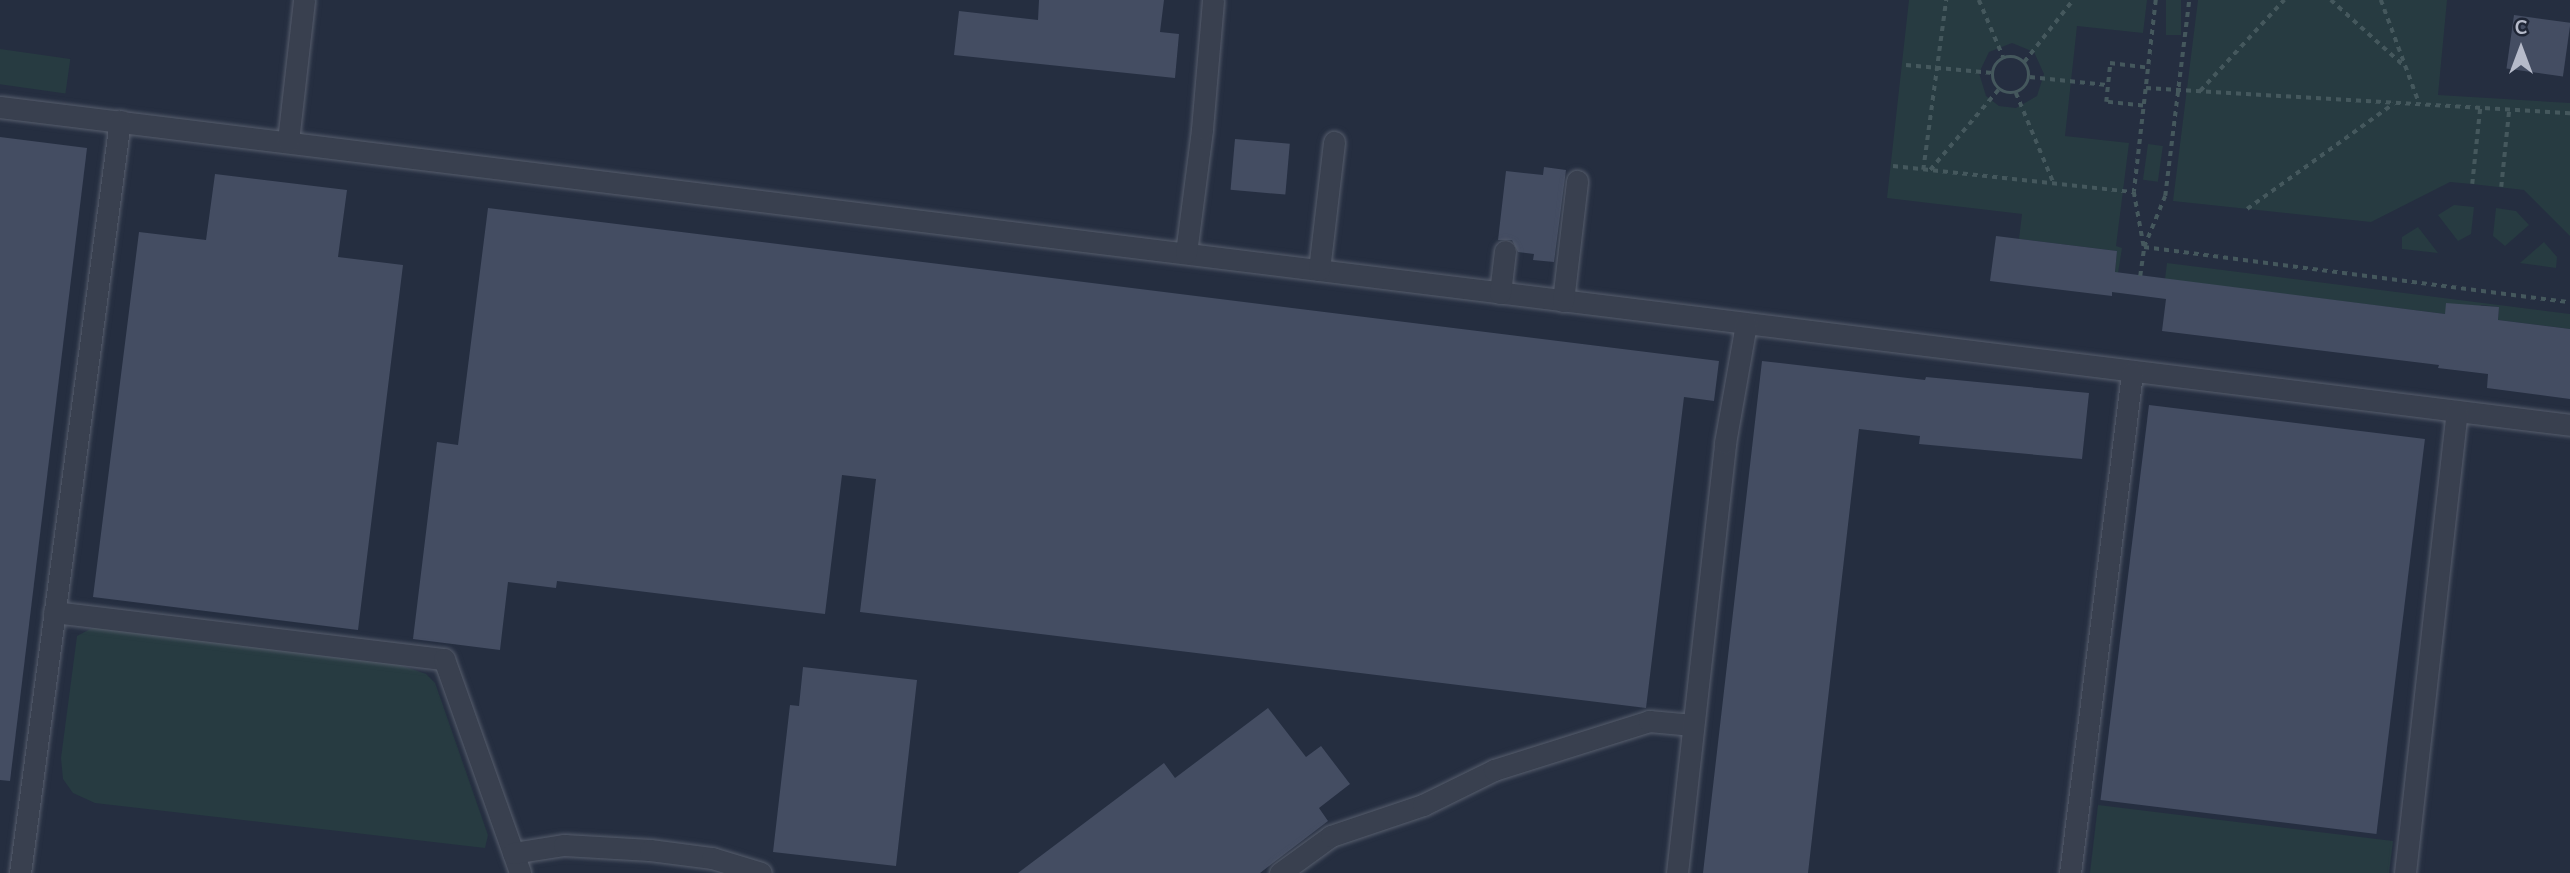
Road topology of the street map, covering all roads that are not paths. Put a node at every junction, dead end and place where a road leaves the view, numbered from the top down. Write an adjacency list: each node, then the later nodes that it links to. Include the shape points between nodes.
1 (304, 0): 5 (lane)
2 (1213, 0): 9 (lane)
3 (0, 107): 4 (lane)
4 (120, 121): 5 (lane); 17 (lane)
5 (288, 141): 9 (lane)
6 (1334, 142): 10 (lane)
7 (1577, 181): 12 (lane)
8 (1505, 251): 11 (lane)
9 (1186, 253): 10 (lane)
10 (1319, 270): 11 (lane)
11 (1500, 293): 12 (lane)
12 (1563, 301): 13 (lane)
13 (1746, 324): 14 (lane); 18 (lane, via 1725,443)
14 (2133, 373): 15 (lane); 24 (lane)
15 (2457, 411): 16 (lane); 25 (lane)
16 (2570, 425)
17 (54, 612): 19 (lane, via 444,659); 20 (lane)
18 (1693, 725): 22 (lane, via 1649,721 1494,770 1423,805 1331,836); 23 (lane)
19 (517, 863): 21 (lane, via 564,845 712,858)
20 (20, 873)
21 (761, 873)
22 (1280, 873)
23 (1677, 873)
24 (2070, 873)
25 (2405, 873)

